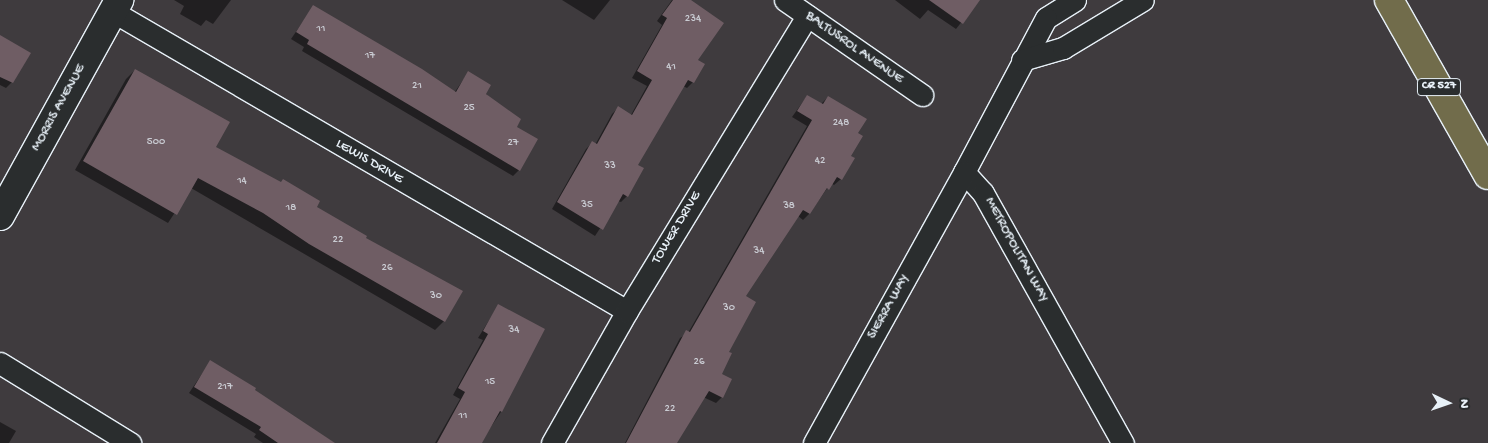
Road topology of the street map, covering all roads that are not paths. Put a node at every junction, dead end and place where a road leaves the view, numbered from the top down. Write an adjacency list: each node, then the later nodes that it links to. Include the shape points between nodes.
1 (785, 0): 6 (street, BALTUSROL AVENUE)
2 (1075, 0): 7 (street, via 1046,18)
3 (1143, 0): 7 (street, via 1063,48)
4 (1388, 0): 10 (main road, CR 527)
5 (115, 6): 11 (main road, MORRIS AVENUE); 12 (street, LEWIS DRIVE)
6 (807, 16): 8 (street, BALTUSROL AVENUE); 12 (street, TOWER DRIVE)
7 (1022, 60): 9 (street)
8 (922, 95)
9 (964, 172): 16 (street, SIERRA WAY); 17 (street, METROPOLITAN WAY, via 983,193)
10 (1488, 175)
11 (0, 216)
12 (627, 311): 15 (street, TOWER DRIVE)
13 (0, 363): 14 (street)
14 (130, 443)
15 (552, 443)
16 (814, 443)
17 (1123, 443)

